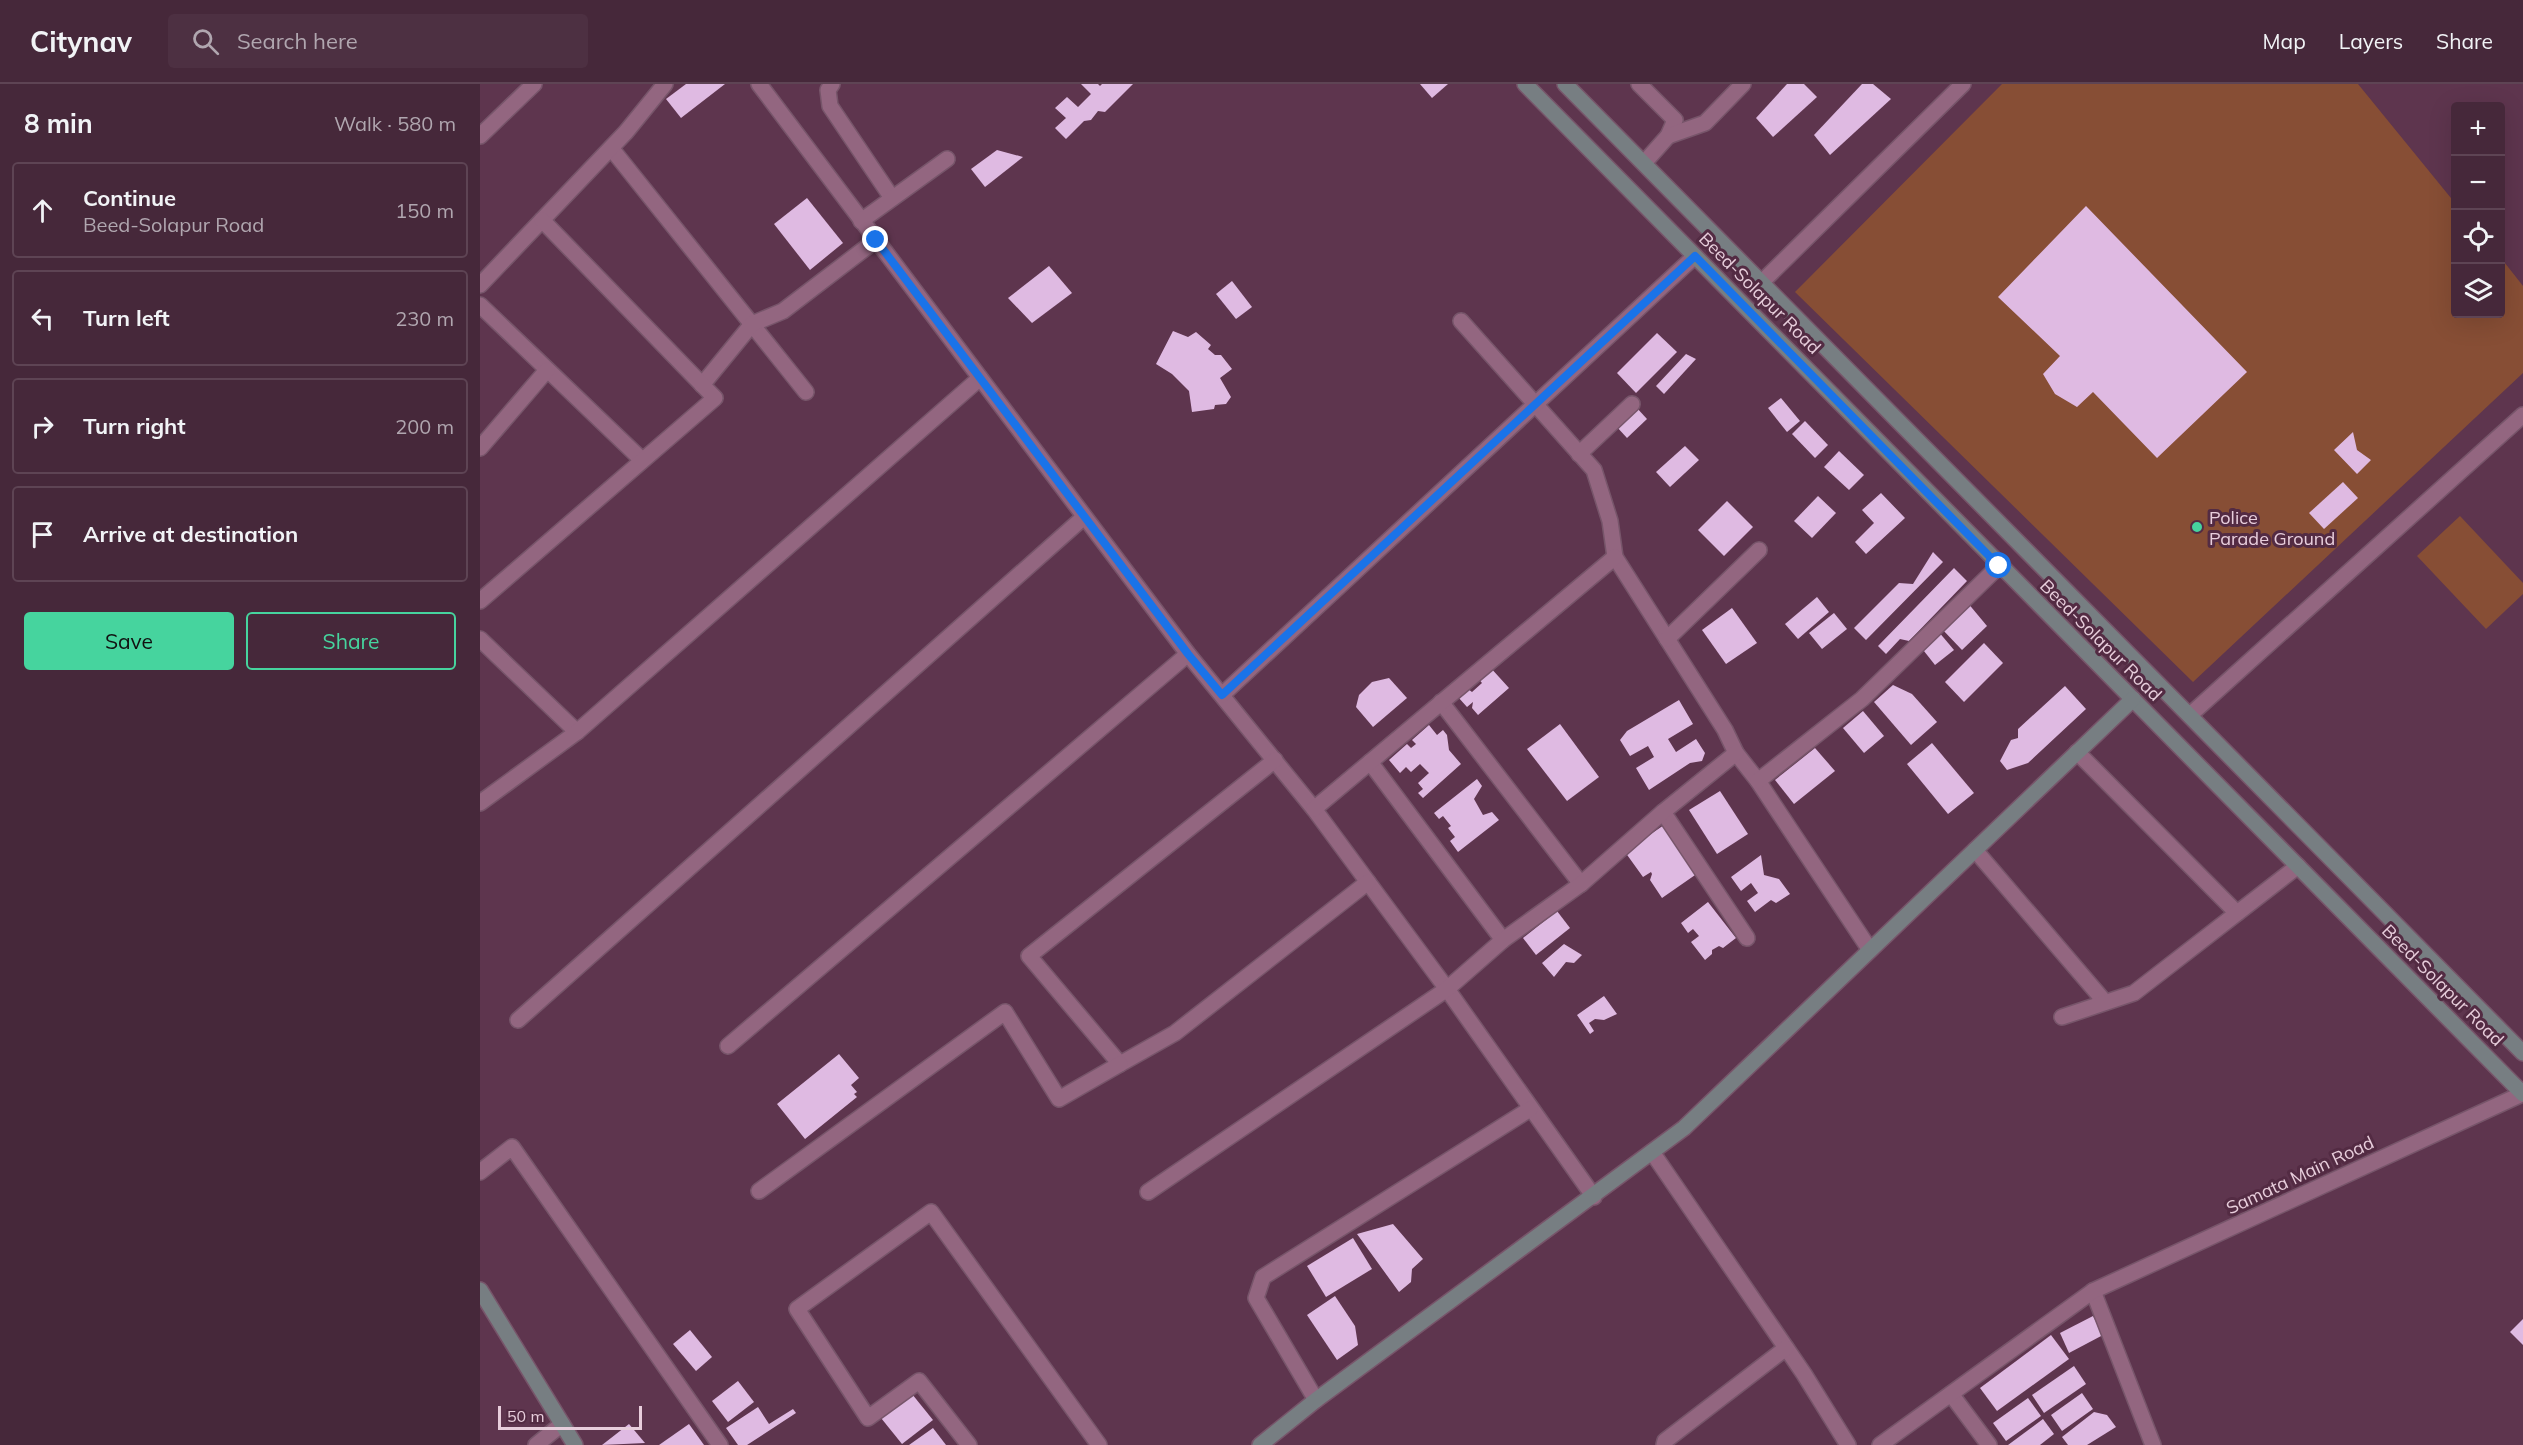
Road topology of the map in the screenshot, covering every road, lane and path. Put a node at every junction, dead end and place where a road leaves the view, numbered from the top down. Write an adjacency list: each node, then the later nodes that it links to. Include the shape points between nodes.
1 (534, 84): 10 (street)
2 (664, 84): 12 (street)
3 (759, 84): 17 (street)
4 (832, 84): 15 (street, via 828,90 830,106)
5 (1525, 84): 19 (main road, Beed-Solapur Road)
6 (1565, 84): 14 (main road, Beed-Solapur Road)
7 (1639, 84): 11 (street, via 1676,120)
8 (1743, 84): 11 (street, via 1705,123)
9 (1963, 84): 20 (street)
10 (480, 135)
11 (1668, 136): 14 (street)
12 (611, 148): 16 (street); 24 (street)
13 (947, 159): 15 (street)
14 (1644, 163): 20 (main road, Beed-Solapur Road)
15 (892, 198): 17 (street)
16 (542, 220): 21 (street); 27 (street)
17 (861, 221): 18 (street)
18 (876, 240): 24 (street, via 783,311); 26 (street)
19 (1695, 256): 30 (street); 38 (main road, Beed-Solapur Road)
20 (1762, 282): 46 (main road, Beed-Solapur Road)
21 (480, 285)
22 (480, 305): 25 (street)
23 (1461, 321): 30 (street)
24 (752, 324): 27 (street); 28 (street)
25 (548, 370): 32 (street); 34 (street)
26 (980, 378): 35 (street); 47 (street)
27 (702, 385): 34 (street, via 715,398)
28 (806, 392)
29 (1632, 404): 33 (street)
30 (1534, 405): 33 (street); 43 (street)
31 (2523, 415): 46 (street)
32 (480, 448)
33 (1579, 454): 37 (street, via 1594,470 1611,521)
34 (642, 460): 39 (street)
35 (1084, 517): 42 (street); 67 (street)
36 (1759, 550): 41 (street)
37 (1615, 557): 41 (street); 45 (street)
38 (1999, 566): 44 (main road, Beed-Solapur Road); 52 (street, via 1862,699)
39 (480, 601)
40 (480, 639): 47 (street)
41 (1667, 639): 49 (street)
42 (1188, 654): 43 (street); 68 (street)
43 (1222, 695): 50 (street)
44 (2133, 699): 48 (main road); 57 (main road, Beed-Solapur Road)
45 (1441, 702): 51 (street); 59 (street)
46 (2190, 715): 69 (main road, Beed-Solapur Road)
47 (577, 732): 53 (street)
48 (2077, 752): 56 (main road); 60 (street)
49 (1736, 753): 52 (street); 55 (street)
50 (1275, 760): 54 (street); 70 (street, via 1029,956)
51 (1370, 762): 54 (street); 62 (street)
52 (1758, 781): 63 (street)
53 (480, 804)
54 (1314, 809): 58 (street)
55 (1664, 812): 59 (street); 61 (street)
56 (1975, 850): 63 (main road); 65 (street)
57 (2298, 866): 60 (street); 71 (main road, Beed-Solapur Road)
58 (1368, 882): 64 (street); 70 (street, via 1175,1033)
59 (1581, 884): 62 (street)
60 (2237, 913): 65 (street, via 2134,993)
61 (1747, 938)
62 (1503, 940): 64 (street)
63 (1870, 950): 73 (main road, via 1684,1128)
64 (1447, 989): 72 (street); 76 (street)
65 (2105, 1002): 66 (street)
66 (2062, 1017)
67 (518, 1020)
68 (728, 1046)
69 (2523, 1053)
70 (1120, 1064): 75 (street, via 1059,1099 1005,1012)
71 (2523, 1094): 79 (street, Samata Main Road)
72 (1530, 1109): 77 (street); 82 (street, via 1263,1276 1256,1298)
73 (1652, 1152): 77 (main road); 80 (street)
74 (480, 1172): 86 (street, via 512,1147)
75 (759, 1191)
76 (1148, 1192)
77 (1594, 1197): 82 (main road)
78 (480, 1290): 83 (main road)
79 (2093, 1291): 81 (street, Samata Main Road); 94 (street)
80 (1786, 1348): 90 (street); 91 (street)
81 (1951, 1394): 92 (street, Samata Main Road); 93 (street)
82 (1316, 1400): 89 (main road)
83 (562, 1424): 84 (street); 85 (main road)
84 (536, 1445)
85 (575, 1445)
86 (720, 1445)
87 (969, 1445): 88 (street, via 919,1381 868,1418 797,1309 931,1212)
88 (1099, 1445)
89 (1260, 1445)
90 (1664, 1445)
91 (1848, 1445)
92 (1880, 1445)
93 (1989, 1445)
94 (2153, 1445)

